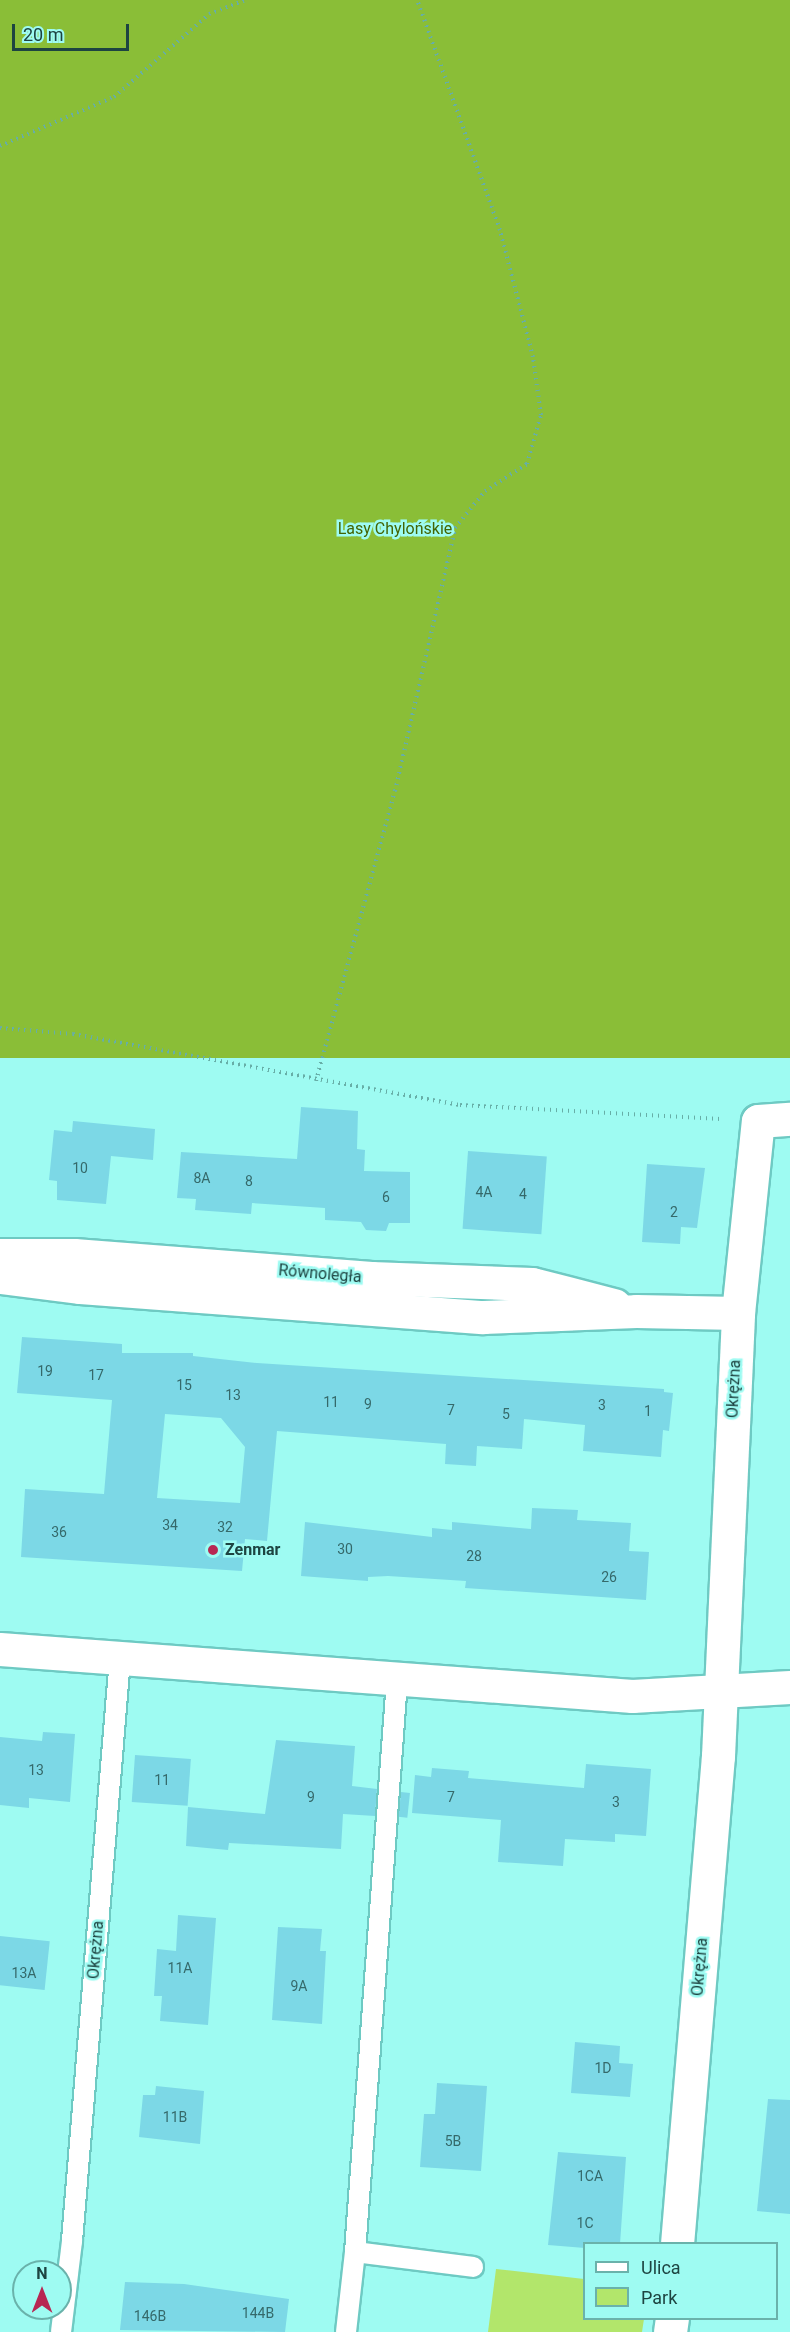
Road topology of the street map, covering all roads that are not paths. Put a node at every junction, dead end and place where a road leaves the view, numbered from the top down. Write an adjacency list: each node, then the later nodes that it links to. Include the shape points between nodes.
1 (790, 1119): 5 (street, Okrężna, via 758,1121)
2 (0, 1255): 4 (street, Równoległa, via 74,1255 371,1278 532,1284)
3 (0, 1278): 4 (street, Równoległa, via 483,1317)
4 (636, 1311): 5 (street, Równoległa)
5 (738, 1313): 10 (street, Okrężna)
6 (0, 1649): 7 (street)
7 (120, 1658): 8 (street); 14 (lane, Okrężna, via 72,2241)
8 (397, 1680): 10 (street, via 632,1696); 12 (lane)
9 (790, 1687): 10 (street)
10 (721, 1690): 11 (street, Okrężna)
11 (677, 2242)
12 (355, 2252): 13 (lane); 15 (lane)
13 (473, 2267)
14 (61, 2332)
15 (346, 2332)

